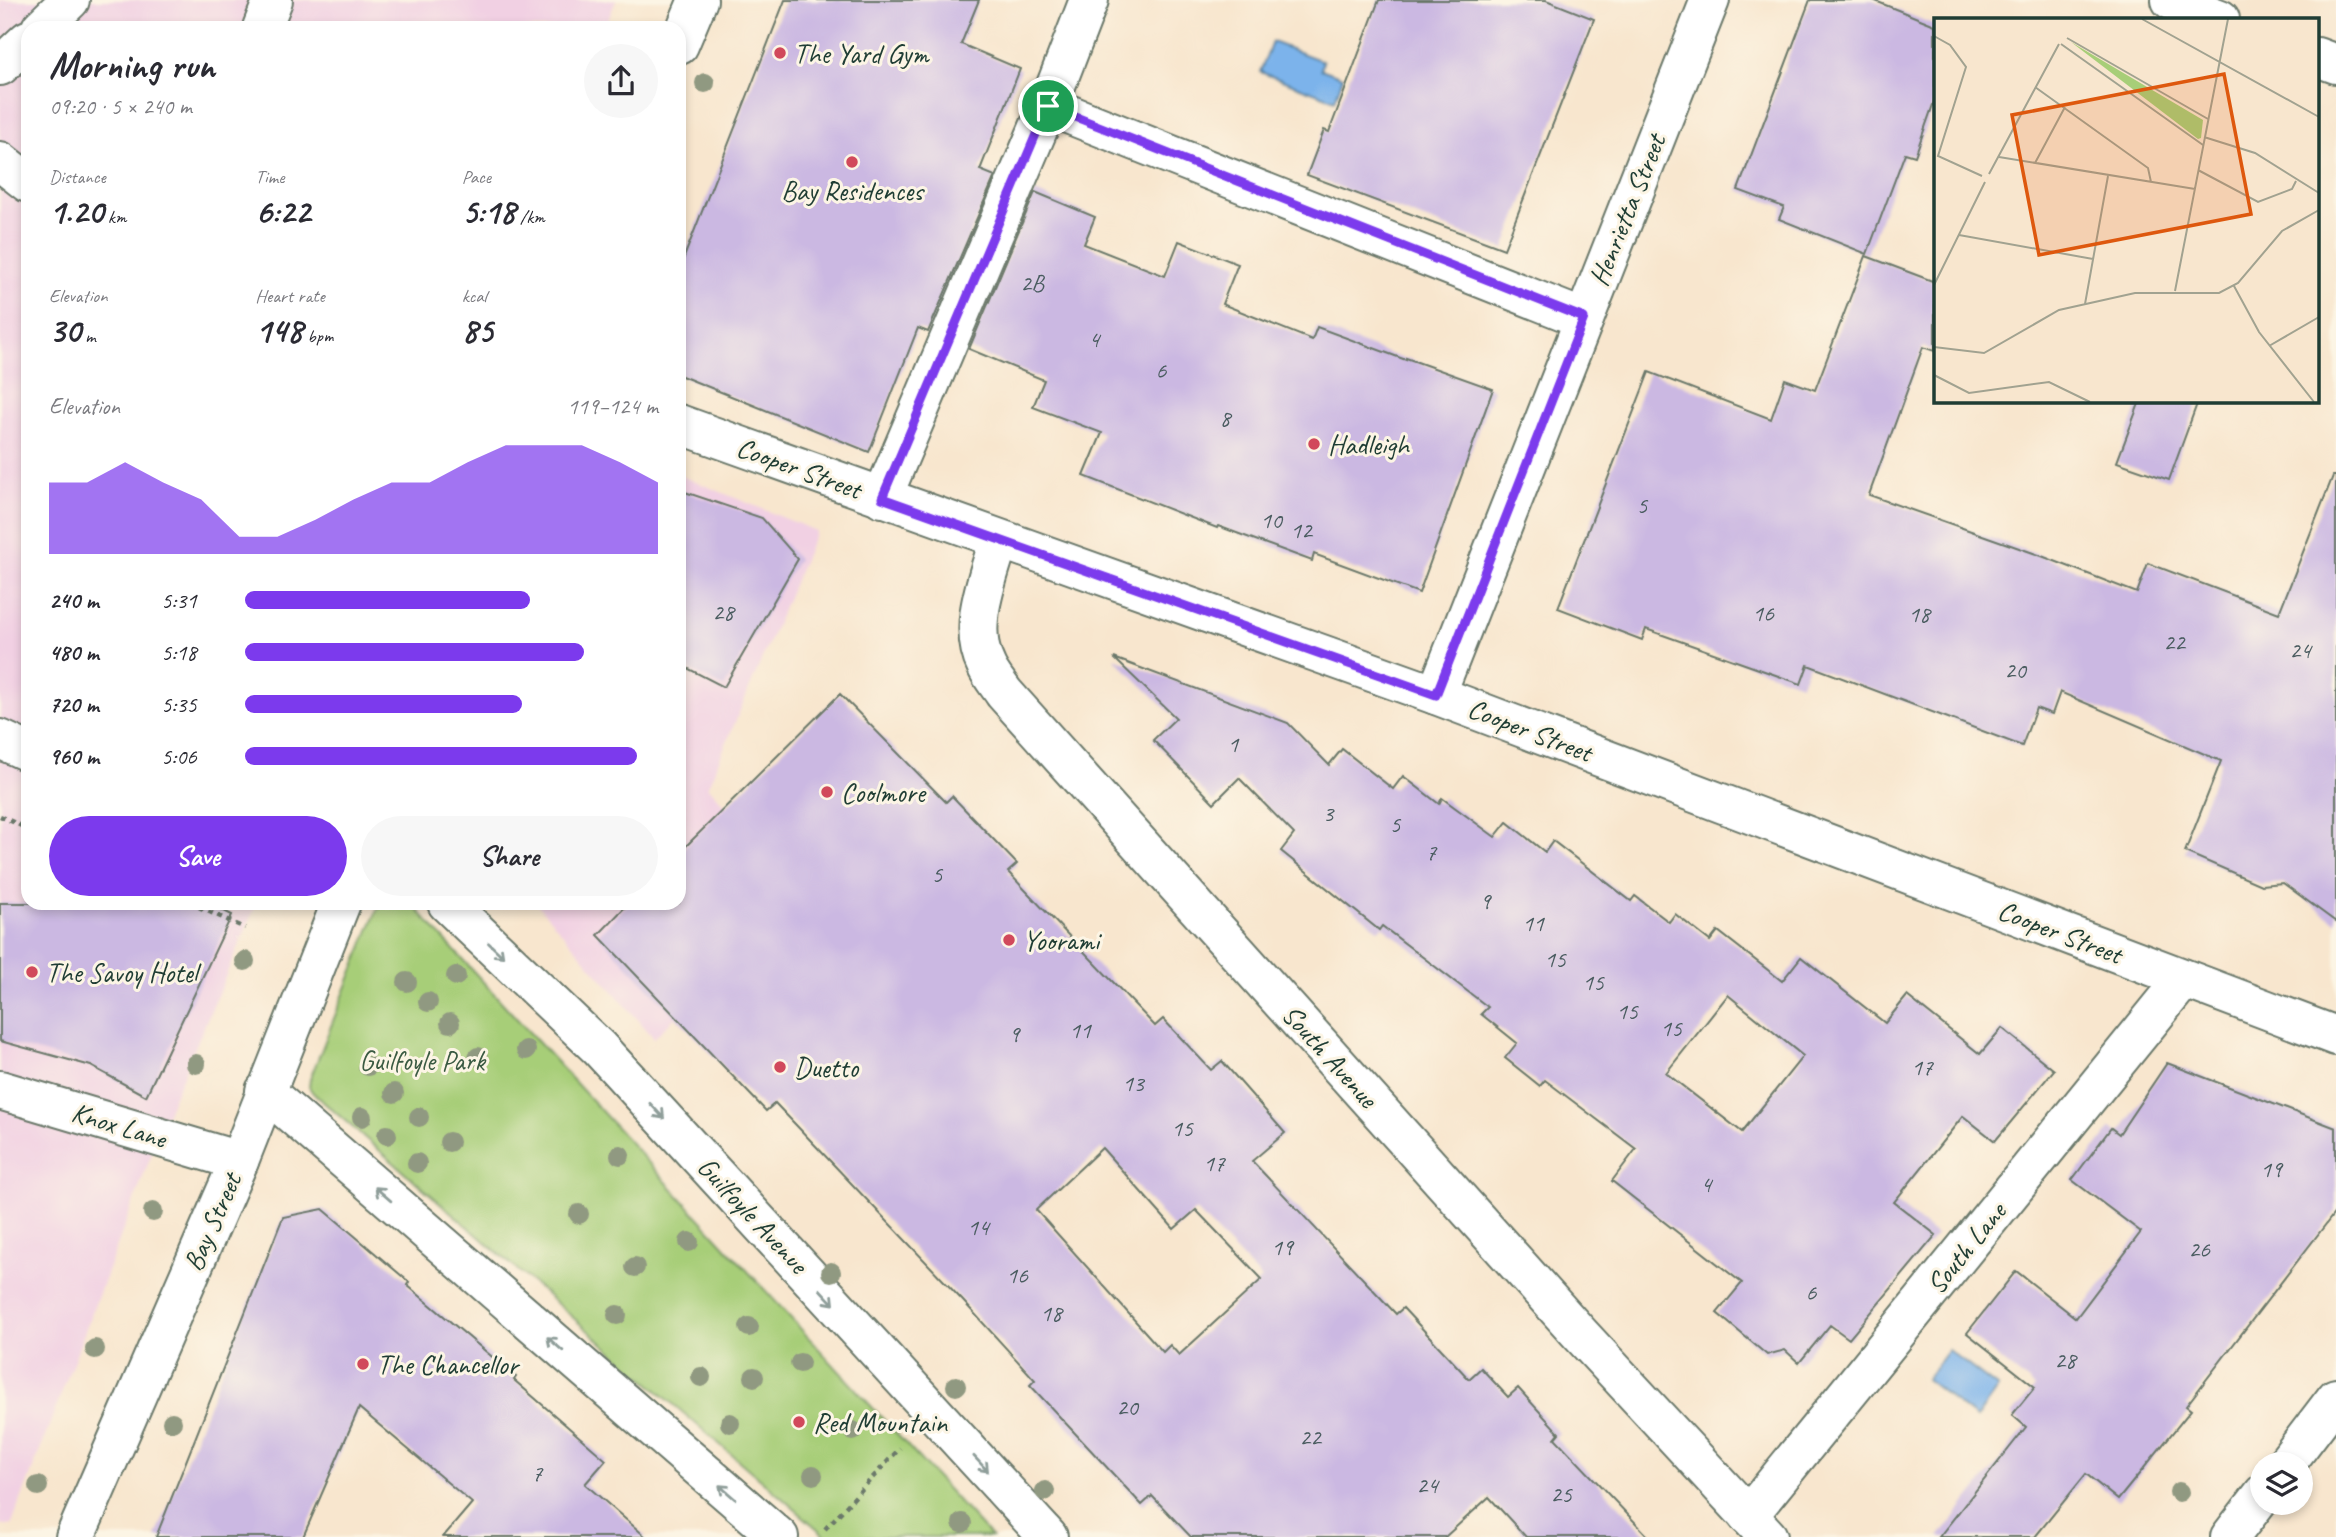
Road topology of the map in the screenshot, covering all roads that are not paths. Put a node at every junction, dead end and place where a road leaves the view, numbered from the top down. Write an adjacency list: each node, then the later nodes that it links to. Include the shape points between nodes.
1 (70, 0): 8 (street)
2 (273, 0): 9 (street)
3 (698, 0): 10 (street)
4 (1089, 0): 15 (street)
5 (1710, 0): 18 (street, Henrietta Street)
6 (2171, 0): 7 (street)
7 (2217, 18)
8 (48, 21)
9 (265, 21)
10 (686, 28)
11 (21, 46): 14 (street)
12 (2318, 57): 13 (street)
13 (2336, 64)
14 (0, 66)
15 (1048, 106): 18 (street); 20 (street)
16 (0, 161): 17 (street)
17 (21, 178)
18 (1584, 318): 22 (street, Henrietta Street)
19 (686, 428): 20 (street, Cooper Street)
20 (882, 498): 21 (street, Cooper Street)
21 (999, 540): 22 (street, Cooper Street); 35 (street, South Avenue, via 978,631 985,664 1004,693)
22 (1436, 695): 27 (street, Cooper Street)
23 (0, 739): 24 (street)
24 (21, 749)
25 (334, 910): 30 (street, Bay Street)
26 (454, 910): 38 (street, Guilfoyle Avenue, one-way to 38, via 599,1048)
27 (2184, 979): 28 (street, Cooper Street); 35 (street, South Lane)
28 (2336, 1036)
29 (0, 1090): 31 (street, Knox Lane)
30 (265, 1091): 31 (street, Bay Street); 37 (street, one-way to 30)
31 (239, 1161): 36 (street, Bay Street)
32 (2336, 1398): 33 (street)
33 (2295, 1452)
34 (2250, 1511): 39 (street)
35 (1758, 1527)
36 (75, 1537)
37 (779, 1537)
38 (1048, 1537)
39 (2230, 1537)

